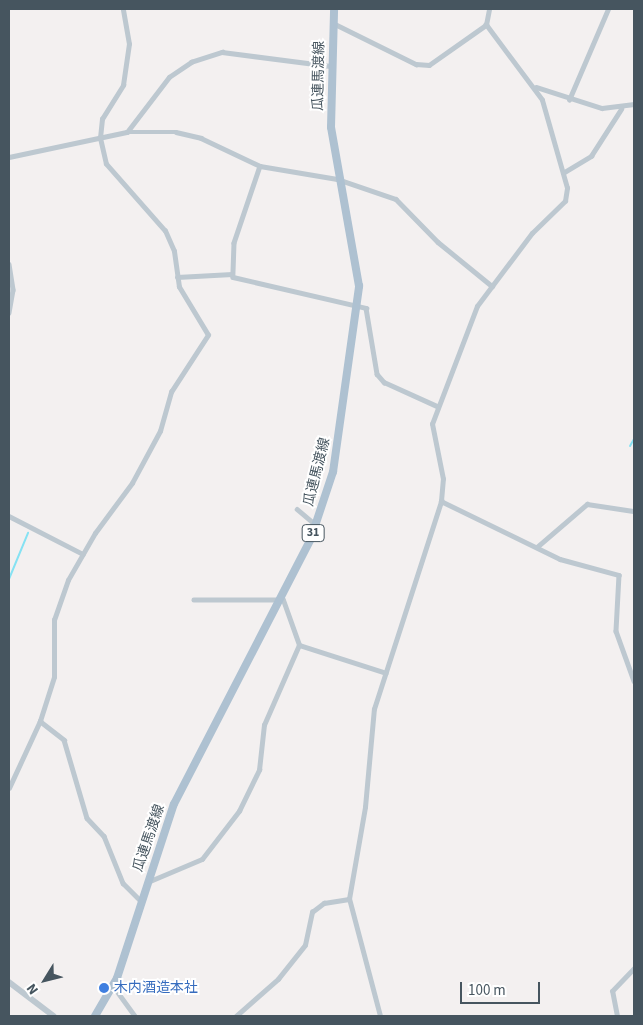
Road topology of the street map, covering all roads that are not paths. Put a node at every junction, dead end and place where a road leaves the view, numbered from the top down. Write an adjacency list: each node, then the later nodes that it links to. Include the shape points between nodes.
1 (123, 9): 13 (street, via 129,44 126,70 123,84 102,119)
2 (334, 9): 5 (main road, 瓜連馬渡線 / 31)
3 (489, 9): 6 (street)
4 (608, 9): 9 (street)
5 (333, 23): 6 (street, via 416,64 429,65); 7 (main road, 瓜連馬渡線 / 31)
6 (486, 26): 8 (street)
7 (330, 66): 12 (street, via 222,52 198,59 169,77); 17 (main road, 瓜連馬渡線 / 31, via 331,127)
8 (536, 87): 9 (street); 16 (street)
9 (569, 100): 11 (street)
10 (634, 104): 11 (street)
11 (621, 109): 16 (street, via 591,156)
12 (127, 132): 13 (street); 15 (street, via 176,132 201,138)
13 (100, 138): 14 (street); 20 (street, via 110,171 165,231 174,251)
14 (9, 157)
15 (260, 166): 17 (street); 19 (street, via 234,243)
16 (563, 173): 21 (street, via 565,201 532,233)
17 (341, 181): 21 (street, via 406,205 438,242); 22 (main road, 瓜連馬渡線 / 31, via 357,261)
18 (9, 264): 23 (street, via 13,290)
19 (232, 274): 20 (street); 22 (street, via 238,280)
20 (177, 277): 31 (street, via 183,297 207,326 206,341 172,392 160,431 132,483)
21 (492, 286): 24 (street, via 464,332)
22 (358, 307): 24 (street, via 366,308 377,374 384,382); 29 (main road, 瓜連馬渡線 / 31, via 333,472)
23 (9, 313)
24 (438, 406): 25 (street, via 432,424 443,479)
25 (441, 500): 30 (street); 35 (street)
26 (296, 509): 29 (street)
27 (634, 510): 30 (street, via 587,504)
28 (9, 516): 31 (street)
29 (316, 525): 33 (main road, 瓜連馬渡線 / 31)
30 (537, 547): 36 (street, via 619,576 616,632)
31 (83, 554): 37 (street, via 54,620 54,677)
32 (194, 600): 33 (street)
33 (279, 600): 34 (street, via 285,603); 39 (main road, 瓜連馬渡線 / 31, via 177,797)
34 (299, 645): 35 (street); 39 (street, via 264,725 259,770 240,811 202,859)
35 (386, 673): 40 (street, via 374,709 365,807)
36 (634, 682)
37 (40, 721): 38 (street); 41 (street, via 64,740 87,818 104,836 123,883)
38 (9, 788)
39 (146, 883): 41 (main road, 瓜連馬渡線 / 31)
40 (349, 899): 48 (street, via 324,903 312,912 305,945 278,979); 49 (street)
41 (141, 901): 44 (main road, 瓜連馬渡線 / 31)
42 (634, 968): 50 (street, via 612,991)
43 (9, 982): 45 (street)
44 (114, 987): 46 (main road, 瓜連馬渡線 / 31); 47 (street)
45 (54, 1016)
46 (95, 1016)
47 (136, 1016)
48 (236, 1016)
49 (380, 1016)
50 (617, 1016)

